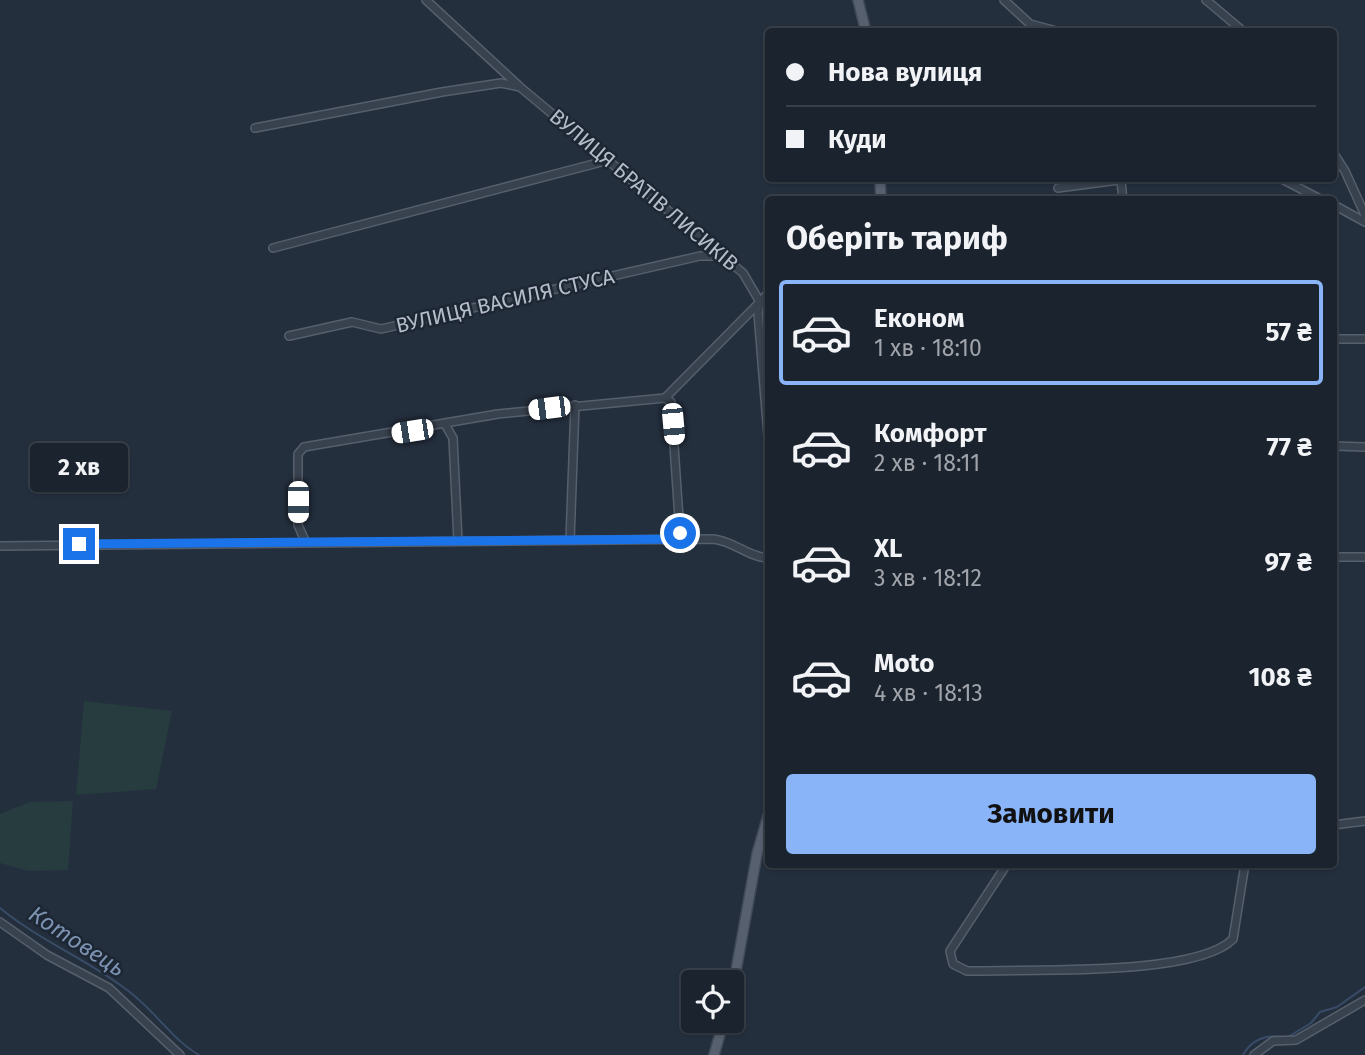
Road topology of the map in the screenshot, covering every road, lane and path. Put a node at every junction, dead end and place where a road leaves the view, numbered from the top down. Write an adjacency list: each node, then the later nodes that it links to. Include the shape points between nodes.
1 (426, 0): 8 (street, ВУЛИЦЯ БРАТІВ ЛИСИКІВ)
2 (858, 0): 5 (main road)
3 (1004, 0): 6 (street, via 1030,24)
4 (1213, 1): 7 (street)
5 (865, 28)
6 (1045, 28)
7 (1240, 28)
8 (520, 86): 9 (street, via 501,83 442,92); 11 (street, ВУЛИЦЯ БРАТІВ ЛИСИКІВ)
9 (255, 128)
10 (1337, 158): 17 (street)
11 (609, 160): 19 (street); 20 (street, ВУЛИЦЯ БРАТІВ ЛИСИКІВ)
12 (1112, 182): 14 (street)
13 (1288, 182): 15 (street)
14 (1058, 188)
15 (1314, 196)
16 (1337, 207): 18 (street)
17 (1365, 215)
18 (1365, 222)
19 (273, 248)
20 (721, 256): 22 (street, ВУЛИЦЯ БРАТІВ ЛИСИКІВ, via 743,273); 23 (street, ВУЛИЦЯ ВАСИЛЯ СТУСА, via 700,256 381,329 352,322)
21 (765, 296): 22 (street)
22 (760, 302): 26 (street); 27 (street)
23 (289, 336)
24 (1337, 339): 25 (street)
25 (1365, 340)
26 (765, 386)
27 (669, 398): 28 (street); 32 (street)
28 (575, 405): 29 (street); 33 (street)
29 (446, 426): 34 (street, via 453,438); 35 (street, via 304,447 298,454 298,526)
30 (1337, 446): 31 (street)
31 (1365, 447)
32 (684, 539): 33 (street); 39 (street, via 724,540)
33 (570, 540): 34 (street)
34 (458, 541): 35 (street)
35 (306, 543): 36 (street)
36 (0, 545)
37 (1337, 557): 38 (street)
38 (1365, 557)
39 (765, 558)
40 (1365, 821): 41 (street)
41 (1337, 825)
42 (765, 826): 43 (main road)
43 (757, 854): 44 (street); 48 (main road)
44 (765, 855)
45 (1004, 868): 46 (street, via 950,951 958,968 1171,964 1207,953 1233,939)
46 (1244, 868)
47 (0, 922): 51 (street, via 109,988)
48 (738, 970)
49 (1365, 1000): 53 (street, via 1296,1040 1273,1041)
50 (720, 1033): 52 (main road)
51 (180, 1055)
52 (714, 1055)
53 (1254, 1055)

